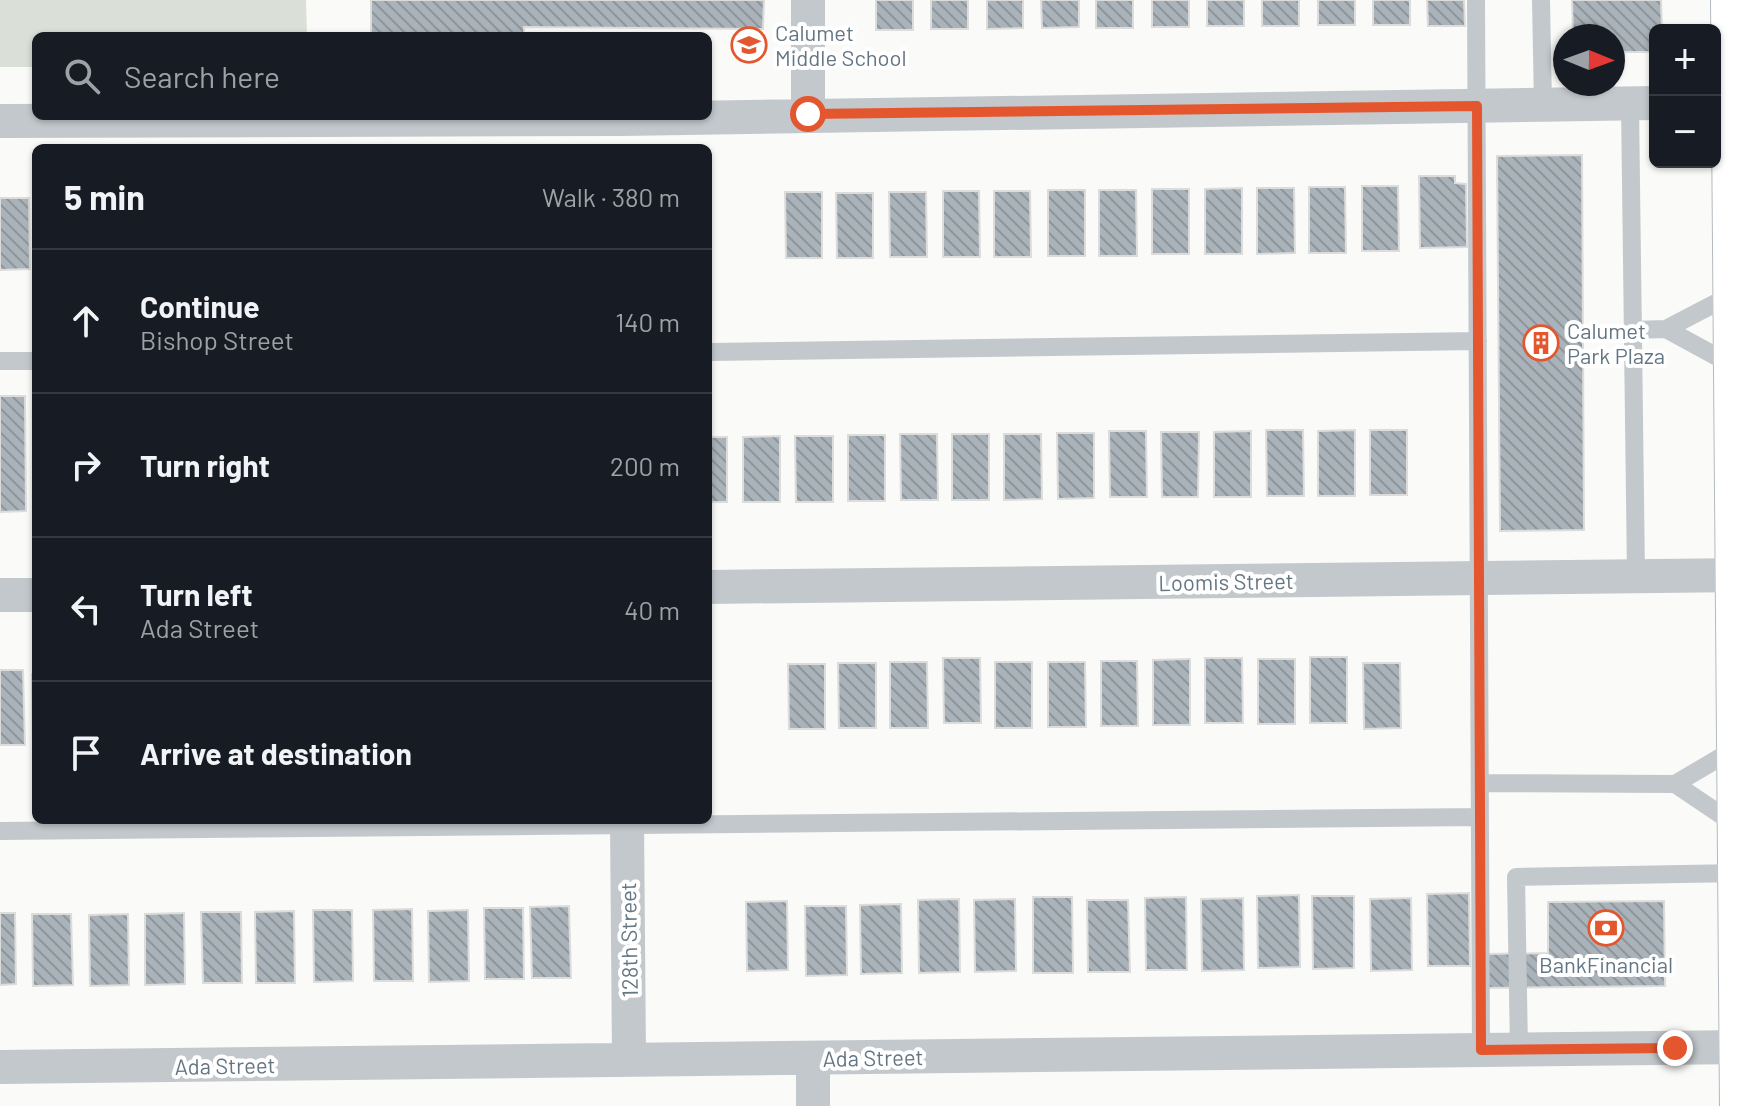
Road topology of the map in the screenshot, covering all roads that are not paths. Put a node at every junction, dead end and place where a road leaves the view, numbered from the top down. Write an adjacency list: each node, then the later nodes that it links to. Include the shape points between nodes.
1 (808, 0): 9 (street)
2 (1476, 0): 8 (lane)
3 (1541, 0): 7 (lane)
4 (1733, 0): 5 (main road)
5 (1731, 102): 12 (main road)
6 (1642, 103): 7 (street); 14 (lane)
7 (1543, 105): 8 (street)
8 (1477, 106): 9 (street); 15 (lane)
9 (808, 114): 11 (street)
10 (0, 121): 11 (street)
11 (621, 133)
12 (1735, 292): 13 (lane); 19 (main road)
13 (1666, 329): 14 (lane); 19 (lane)
14 (1633, 330): 21 (lane)
15 (1478, 341): 16 (lane); 22 (lane)
16 (712, 352)
17 (0, 361): 18 (lane)
18 (32, 361)
19 (1739, 389): 20 (main road)
20 (1741, 575): 21 (street, Loomis Street); 26 (main road)
21 (1636, 576): 22 (street, Loomis Street)
22 (1479, 577): 23 (street, Loomis Street); 27 (lane)
23 (712, 587)
24 (0, 595): 25 (street)
25 (32, 595)
26 (1739, 746): 28 (lane); 30 (main road)
27 (1480, 783): 28 (lane); 29 (lane)
28 (1675, 784): 30 (lane)
29 (1480, 817): 31 (lane); 38 (lane)
30 (1741, 817): 35 (main road)
31 (712, 822)
32 (488, 824): 34 (lane)
33 (627, 824): 41 (street, 128th Street)
34 (0, 831)
35 (1740, 873): 36 (main road); 39 (lane, via 1516,877)
36 (1743, 942): 37 (main road)
37 (1743, 1047): 39 (street, Ada Street); 44 (main road)
38 (1481, 1050): 39 (street, Ada Street); 40 (street, Ada Street)
39 (1519, 1050)
40 (813, 1058): 41 (street, Ada Street); 43 (street)
41 (629, 1060): 42 (street, Ada Street)
42 (0, 1067)
43 (813, 1106)
44 (1742, 1106)

